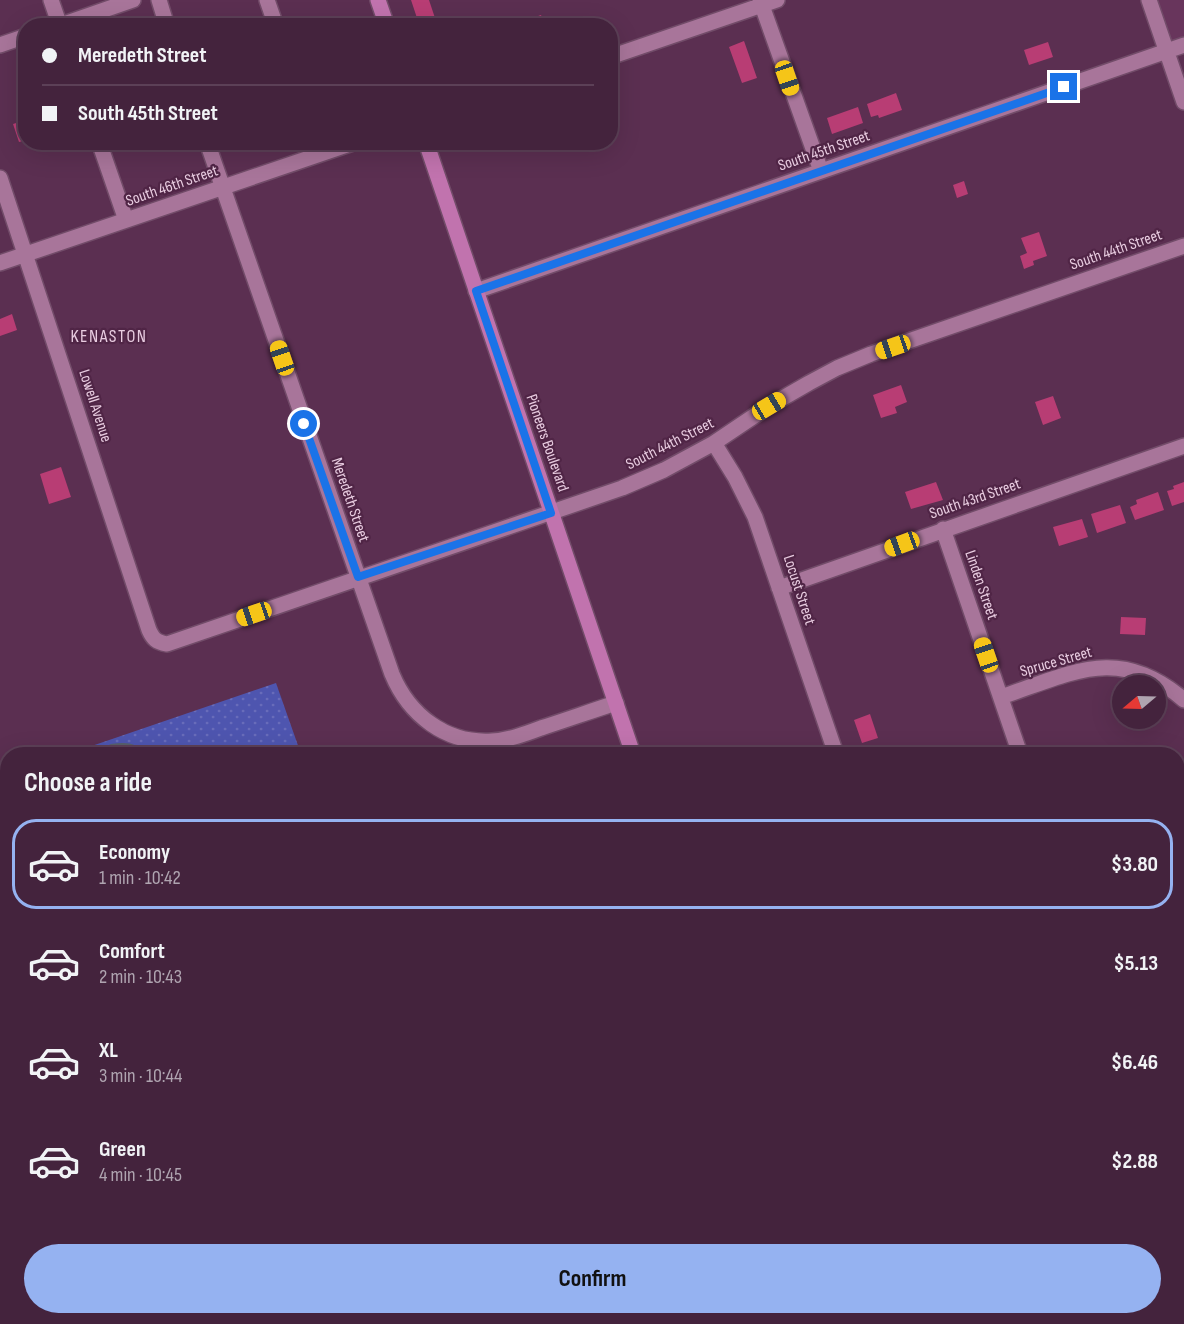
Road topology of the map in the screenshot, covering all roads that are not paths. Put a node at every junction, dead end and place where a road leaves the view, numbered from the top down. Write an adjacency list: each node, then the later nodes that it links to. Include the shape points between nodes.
1 (51, 0): 9 (street)
2 (133, 0): 10 (street)
3 (159, 0): 11 (street)
4 (267, 0): 12 (street)
5 (378, 0): 13 (main road)
6 (777, 0): 8 (street)
7 (1149, 0): 17 (street)
8 (761, 3): 18 (street); 24 (street)
9 (57, 18)
10 (80, 18)
11 (165, 18)
12 (273, 18)
13 (384, 18)
14 (18, 39): 15 (street)
15 (0, 45)
16 (1184, 45): 17 (street, South 45th Street)
17 (1166, 51): 19 (street); 24 (street, South 45th Street)
18 (618, 54)
19 (1184, 102)
20 (102, 150): 27 (street)
21 (210, 150): 26 (street, Meredeth Street)
22 (315, 150): 26 (street, South 46th Street)
23 (429, 150): 31 (main road, Pioneers Boulevard)
24 (820, 171): 31 (street, South 45th Street)
25 (0, 178): 29 (street, Lowell Avenue)
26 (222, 188): 27 (street, South 46th Street); 36 (street, Meredeth Street)
27 (126, 220): 29 (street, South 46th Street)
28 (1184, 246): 32 (street, South 44th Street, via 837,368)
29 (26, 254): 30 (street, South 46th Street); 38 (street, Lowell Avenue, via 149,630)
30 (0, 263)
31 (476, 291): 34 (main road, Pioneers Boulevard)
32 (714, 443): 34 (street, South 44th Street, via 664,470); 37 (street, Locust Street, via 755,517)
33 (1184, 446): 35 (street, South 43rd Street)
34 (551, 513): 36 (street, South 44th Street); 41 (main road, Pioneers Boulevard)
35 (943, 529): 37 (street, South 43rd Street); 39 (street, Linden Street)
36 (358, 577): 38 (street, South 44th Street, via 177,641); 41 (street, Meredeth Street, via 405,700 429,723 455,736 473,741 511,738)
37 (779, 588): 43 (street, Locust Street)
38 (159, 643)
39 (1001, 697): 40 (street, Spruce Street, via 1080,671 1116,667 1152,677); 44 (street, Linden Street)
40 (1184, 700)
41 (615, 703): 42 (main road, Pioneers Boulevard)
42 (631, 747)
43 (834, 747)
44 (1018, 747)

